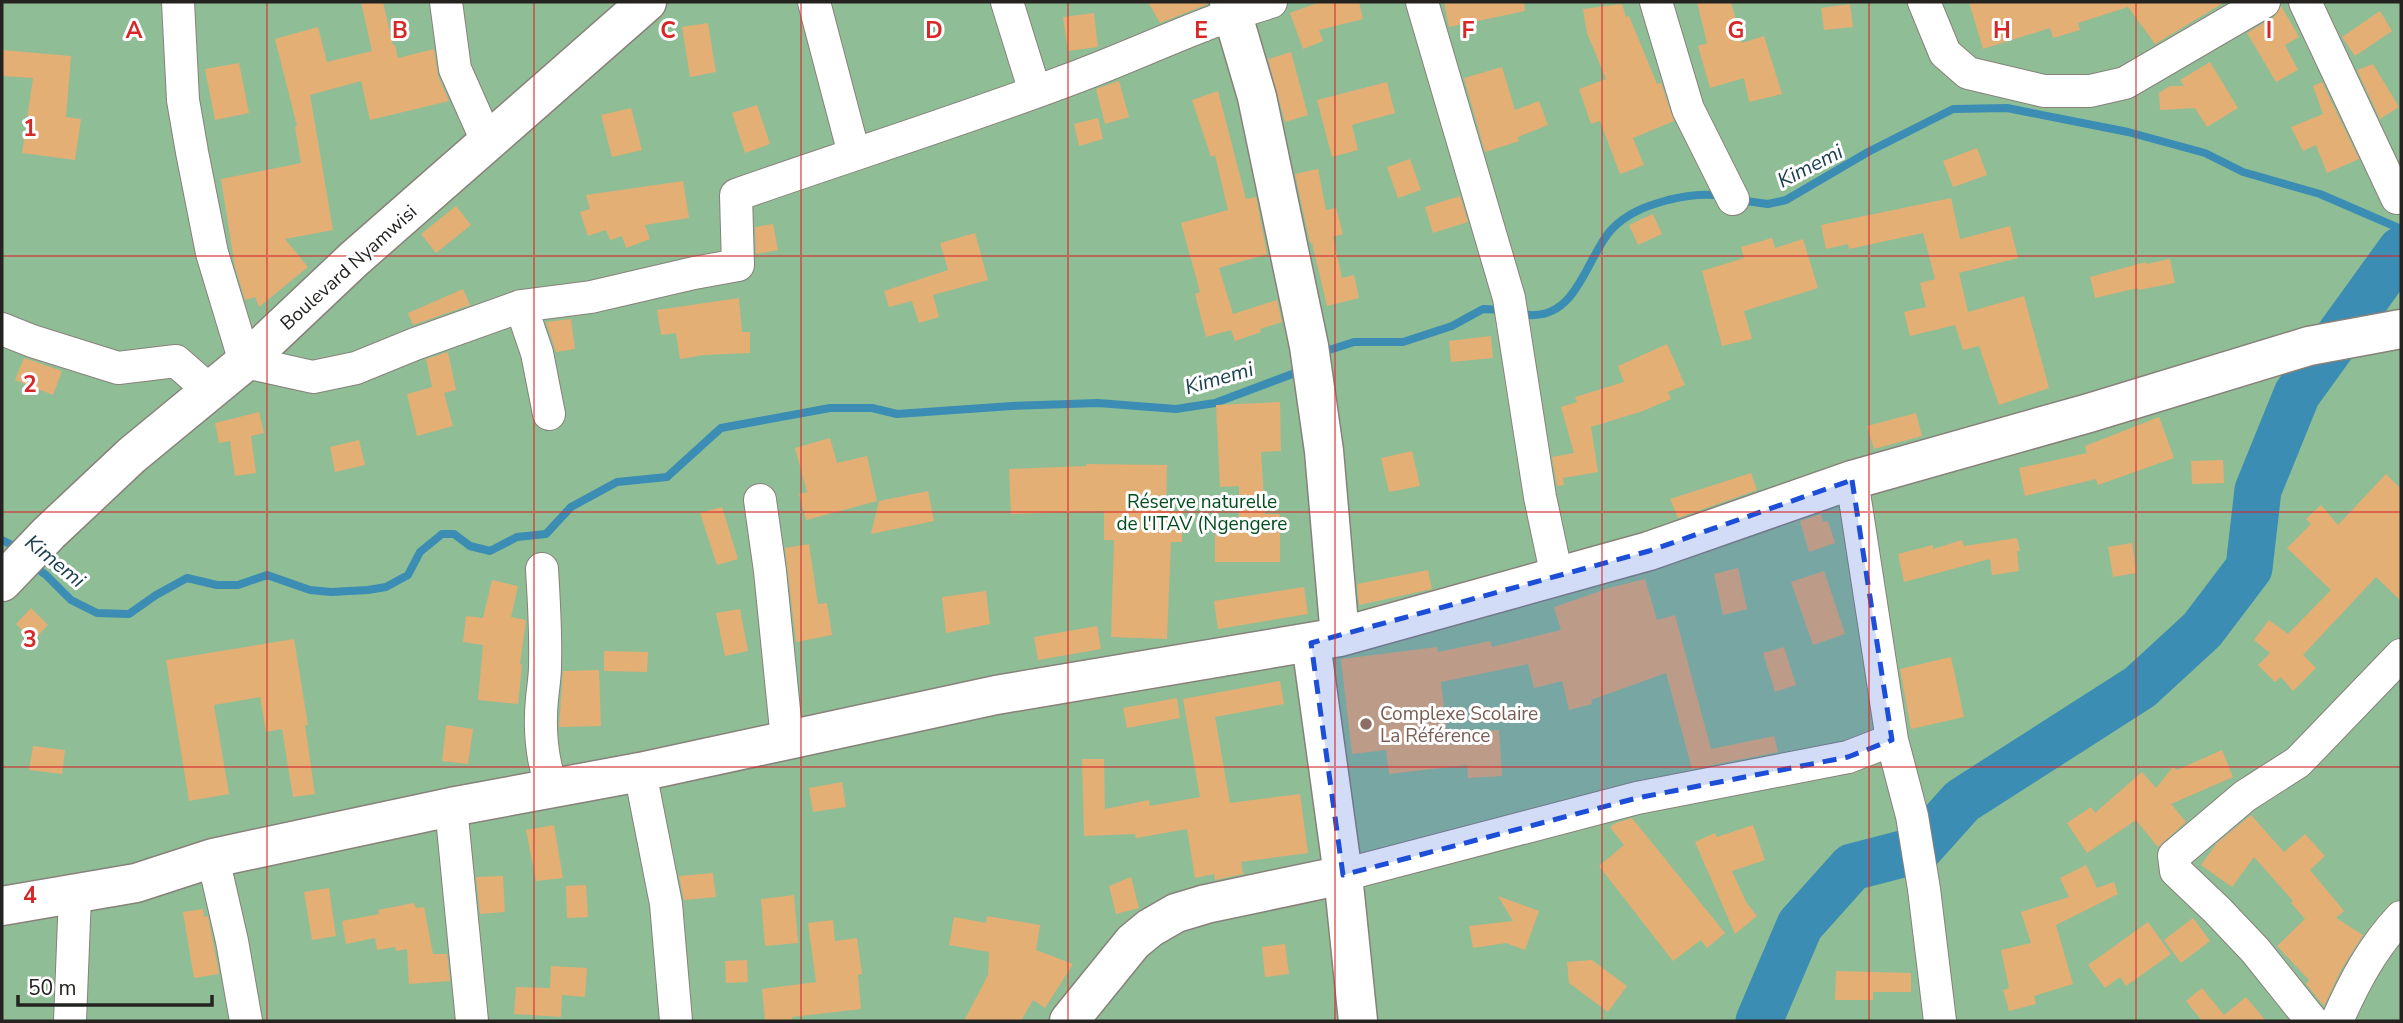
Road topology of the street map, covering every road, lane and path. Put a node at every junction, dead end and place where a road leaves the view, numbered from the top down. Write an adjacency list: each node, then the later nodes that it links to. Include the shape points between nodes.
1 (178, 2): 21 (street, via 183,100 192,152 212,253)
2 (446, 2): 14 (street, via 455,69)
3 (647, 2): 14 (street, Boulevard Nyamwisi)
4 (814, 2): 15 (street)
5 (1007, 2): 13 (street)
6 (1271, 2): 12 (street)
7 (1422, 2): 28 (street, via 1512,313)
8 (1656, 2): 16 (street, via 1688,109)
9 (1924, 2): 10 (street, via 1945,53 1968,73 2044,91 2090,91 2124,83)
10 (2264, 2)
11 (2305, 2): 17 (street)
12 (1231, 7): 13 (street, via 1125,59); 29 (street, via 1257,97 1311,358 1324,452)
13 (1035, 92): 15 (street)
14 (487, 141): 21 (street, Boulevard Nyamwisi)
15 (854, 154): 18 (street, via 737,195 738,265 591,297)
16 (1733, 198)
17 (2397, 198)
18 (521, 306): 21 (street, via 356,368 313,377); 23 (street, via 537,353)
19 (2, 329): 22 (street, via 118,368 176,361)
20 (2401, 330): 24 (street, via 2309,346)
21 (245, 362): 22 (street, Boulevard Nyamwisi)
22 (209, 390): 26 (street, Boulevard Nyamwisi, via 132,455)
23 (549, 414)
24 (1852, 480): 28 (street, via 1649,551); 32 (street)
25 (760, 500): 31 (street)
26 (20, 563)
27 (542, 569): 34 (street, via 543,765)
28 (1557, 577): 29 (street)
29 (1326, 640): 31 (street, via 996,695); 37 (street)
30 (2401, 655): 48 (street, via 2298,762 2245,796 2174,856 2176,872 2255,950)
31 (787, 740): 33 (street)
32 (1892, 740): 37 (street, via 1848,757 1637,798); 47 (street, via 1912,816)
33 (640, 772): 34 (street); 44 (street, via 666,904)
34 (552, 789): 35 (street)
35 (451, 807): 36 (street); 43 (street)
36 (213, 858): 38 (street, via 136,883); 42 (street)
37 (1343, 876): 45 (street, via 1176,913 1133,942); 46 (street)
38 (75, 895): 39 (street); 41 (street)
39 (2, 906)
40 (2401, 917): 49 (street, via 2380,939)
41 (70, 1021)
42 (246, 1021)
43 (472, 1021)
44 (676, 1021)
45 (1069, 1021)
46 (1358, 1021)
47 (1940, 1021)
48 (2312, 1021)
49 (2337, 1021)

